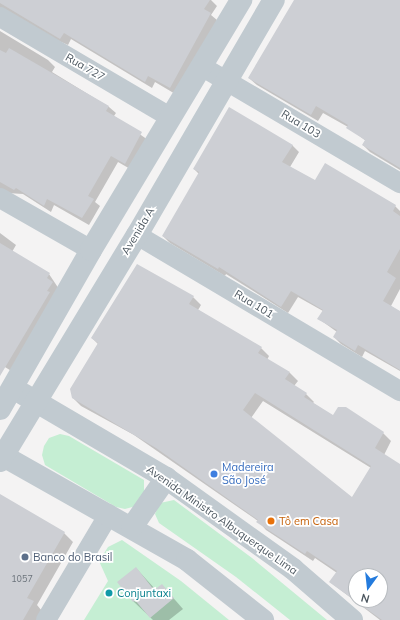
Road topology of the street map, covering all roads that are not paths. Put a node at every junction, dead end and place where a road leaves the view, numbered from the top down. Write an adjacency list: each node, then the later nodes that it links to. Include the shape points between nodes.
1 (241, 0): 4 (street)
2 (274, 0): 5 (street, Avenida A)
3 (0, 17): 6 (street, Rua 727)
4 (201, 66): 5 (street, Rua 103); 6 (street)
5 (226, 80): 7 (street, Rua 103); 9 (street, Avenida A)
6 (170, 117): 10 (street)
7 (400, 183)
8 (0, 198): 10 (street)
9 (137, 235): 11 (street, Rua 101); 14 (street, Avenida A)
10 (91, 250): 12 (street)
11 (371, 374): 13 (street, Rua 101); 15 (street, Rua 101)
12 (6, 386): 14 (street, Avenida Ministro Albuquerque Lima); 16 (street)
13 (400, 391)
14 (36, 401): 17 (street, Avenida A); 18 (street, Avenida Ministro Albuquerque Lima)
15 (400, 405)
16 (0, 409)
17 (1, 457): 19 (street)
18 (166, 478): 20 (street); 23 (street, Avenida Ministro Albuquerque Lima, via 293,569)
19 (109, 514): 20 (street); 21 (street)
20 (132, 527): 22 (street, via 187,560)
21 (46, 620)
22 (263, 620)
23 (352, 620)

